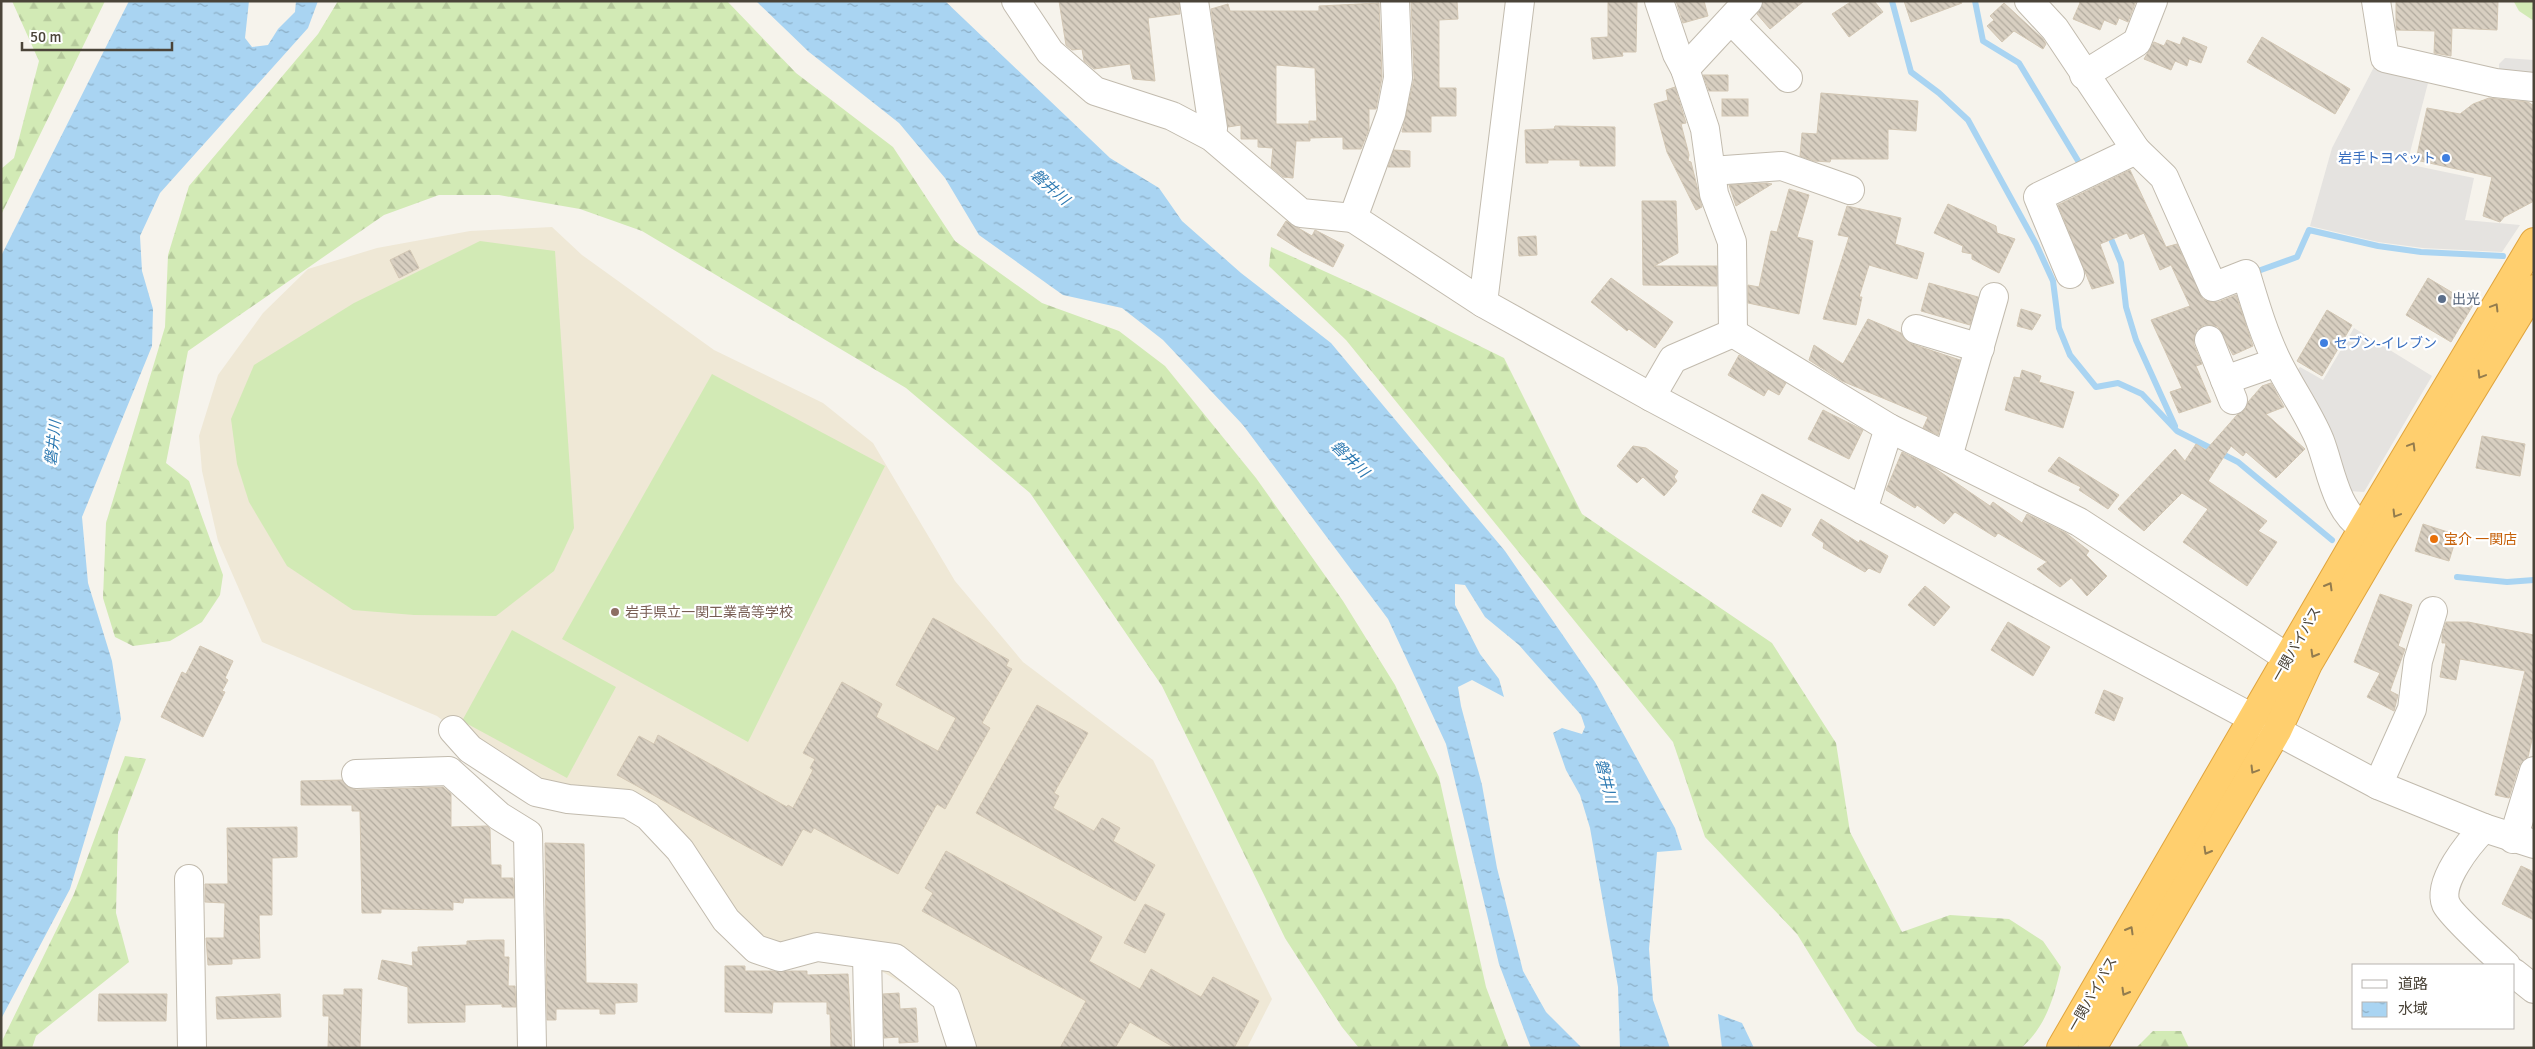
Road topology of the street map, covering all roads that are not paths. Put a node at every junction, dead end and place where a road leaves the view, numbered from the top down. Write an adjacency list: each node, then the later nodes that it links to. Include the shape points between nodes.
1 (1016, 1): 14 (street, via 1050,52 1095,91 1172,116)
2 (1194, 1): 14 (street)
3 (1395, 1): 18 (street, via 1398,78 1391,114)
4 (1520, 1): 23 (street)
5 (1659, 1): 10 (street, via 1677,54)
6 (2029, 1): 11 (street, via 2055,29)
7 (2152, 1): 11 (street, via 2137,42)
8 (2376, 1): 13 (street, via 2385,58 2495,83)
9 (1740, 10): 10 (street); 12 (street)
10 (1686, 69): 16 (street, via 1705,129)
11 (2084, 75): 15 (street)
12 (1788, 78)
13 (2534, 87)
14 (1212, 137): 18 (street, via 1301,213)
15 (2136, 150): 20 (street, via 2038,197); 28 (street, via 2164,177 2213,288 2246,274)
16 (1711, 171): 17 (street, via 1782,166); 25 (street, via 1714,194 1732,242)
17 (1850, 190)
18 (1353, 218): 23 (street)
19 (2534, 242): 33 (highway, 一関バイパス, one-way to 19)
20 (2070, 274)
21 (2534, 289): 38 (highway, 一関バイパス, one-way to 38, via 2308,664)
22 (1994, 297): 27 (street)
23 (1482, 304): 29 (street)
24 (1916, 329): 27 (street)
25 (1733, 333): 29 (street, via 1673,359); 30 (street)
26 (2210, 340): 28 (street, via 2229,390)
27 (1980, 348): 31 (street)
28 (2277, 362): 33 (street, via 2319,440 2338,495 2352,520)
29 (1651, 397): 32 (street)
30 (1889, 428): 31 (street); 32 (street)
31 (1948, 457): 35 (street, via 2079,522)
32 (1863, 510): 36 (street)
33 (2363, 528): 35 (highway, 一関バイパス, one-way to 33)
34 (2433, 611): 41 (street, via 2418,661 2412,709)
35 (2288, 658): 36 (highway, 一関バイパス)
36 (2253, 720): 38 (street); 42 (highway, 一関バイパス)
37 (453, 730): 46 (street, via 470,750 536,792 568,799 628,804 648,816 680,850 726,920 756,949 780,957 817,947)
38 (2277, 732): 41 (street); 42 (highway, 一関バイパス, one-way to 42)
39 (2534, 771): 44 (street)
40 (356, 774): 51 (street, via 449,771 499,816 528,834)
41 (2378, 785): 43 (street)
42 (2220, 802): 54 (highway, 一関バイパス, one-way to 42); 55 (highway, 一関バイパス, one-way to 55)
43 (2484, 828): 44 (street); 47 (street, via 2468,844 2443,890 2446,905)
44 (2523, 841)
45 (189, 880): 50 (street)
46 (867, 955): 52 (street); 53 (street, via 895,958 946,998)
47 (2505, 964)
48 (2515, 974): 49 (street)
49 (2534, 989)
50 (192, 1048)
51 (532, 1048)
52 (869, 1048)
53 (962, 1048)
54 (2061, 1048)
55 (2092, 1048)

